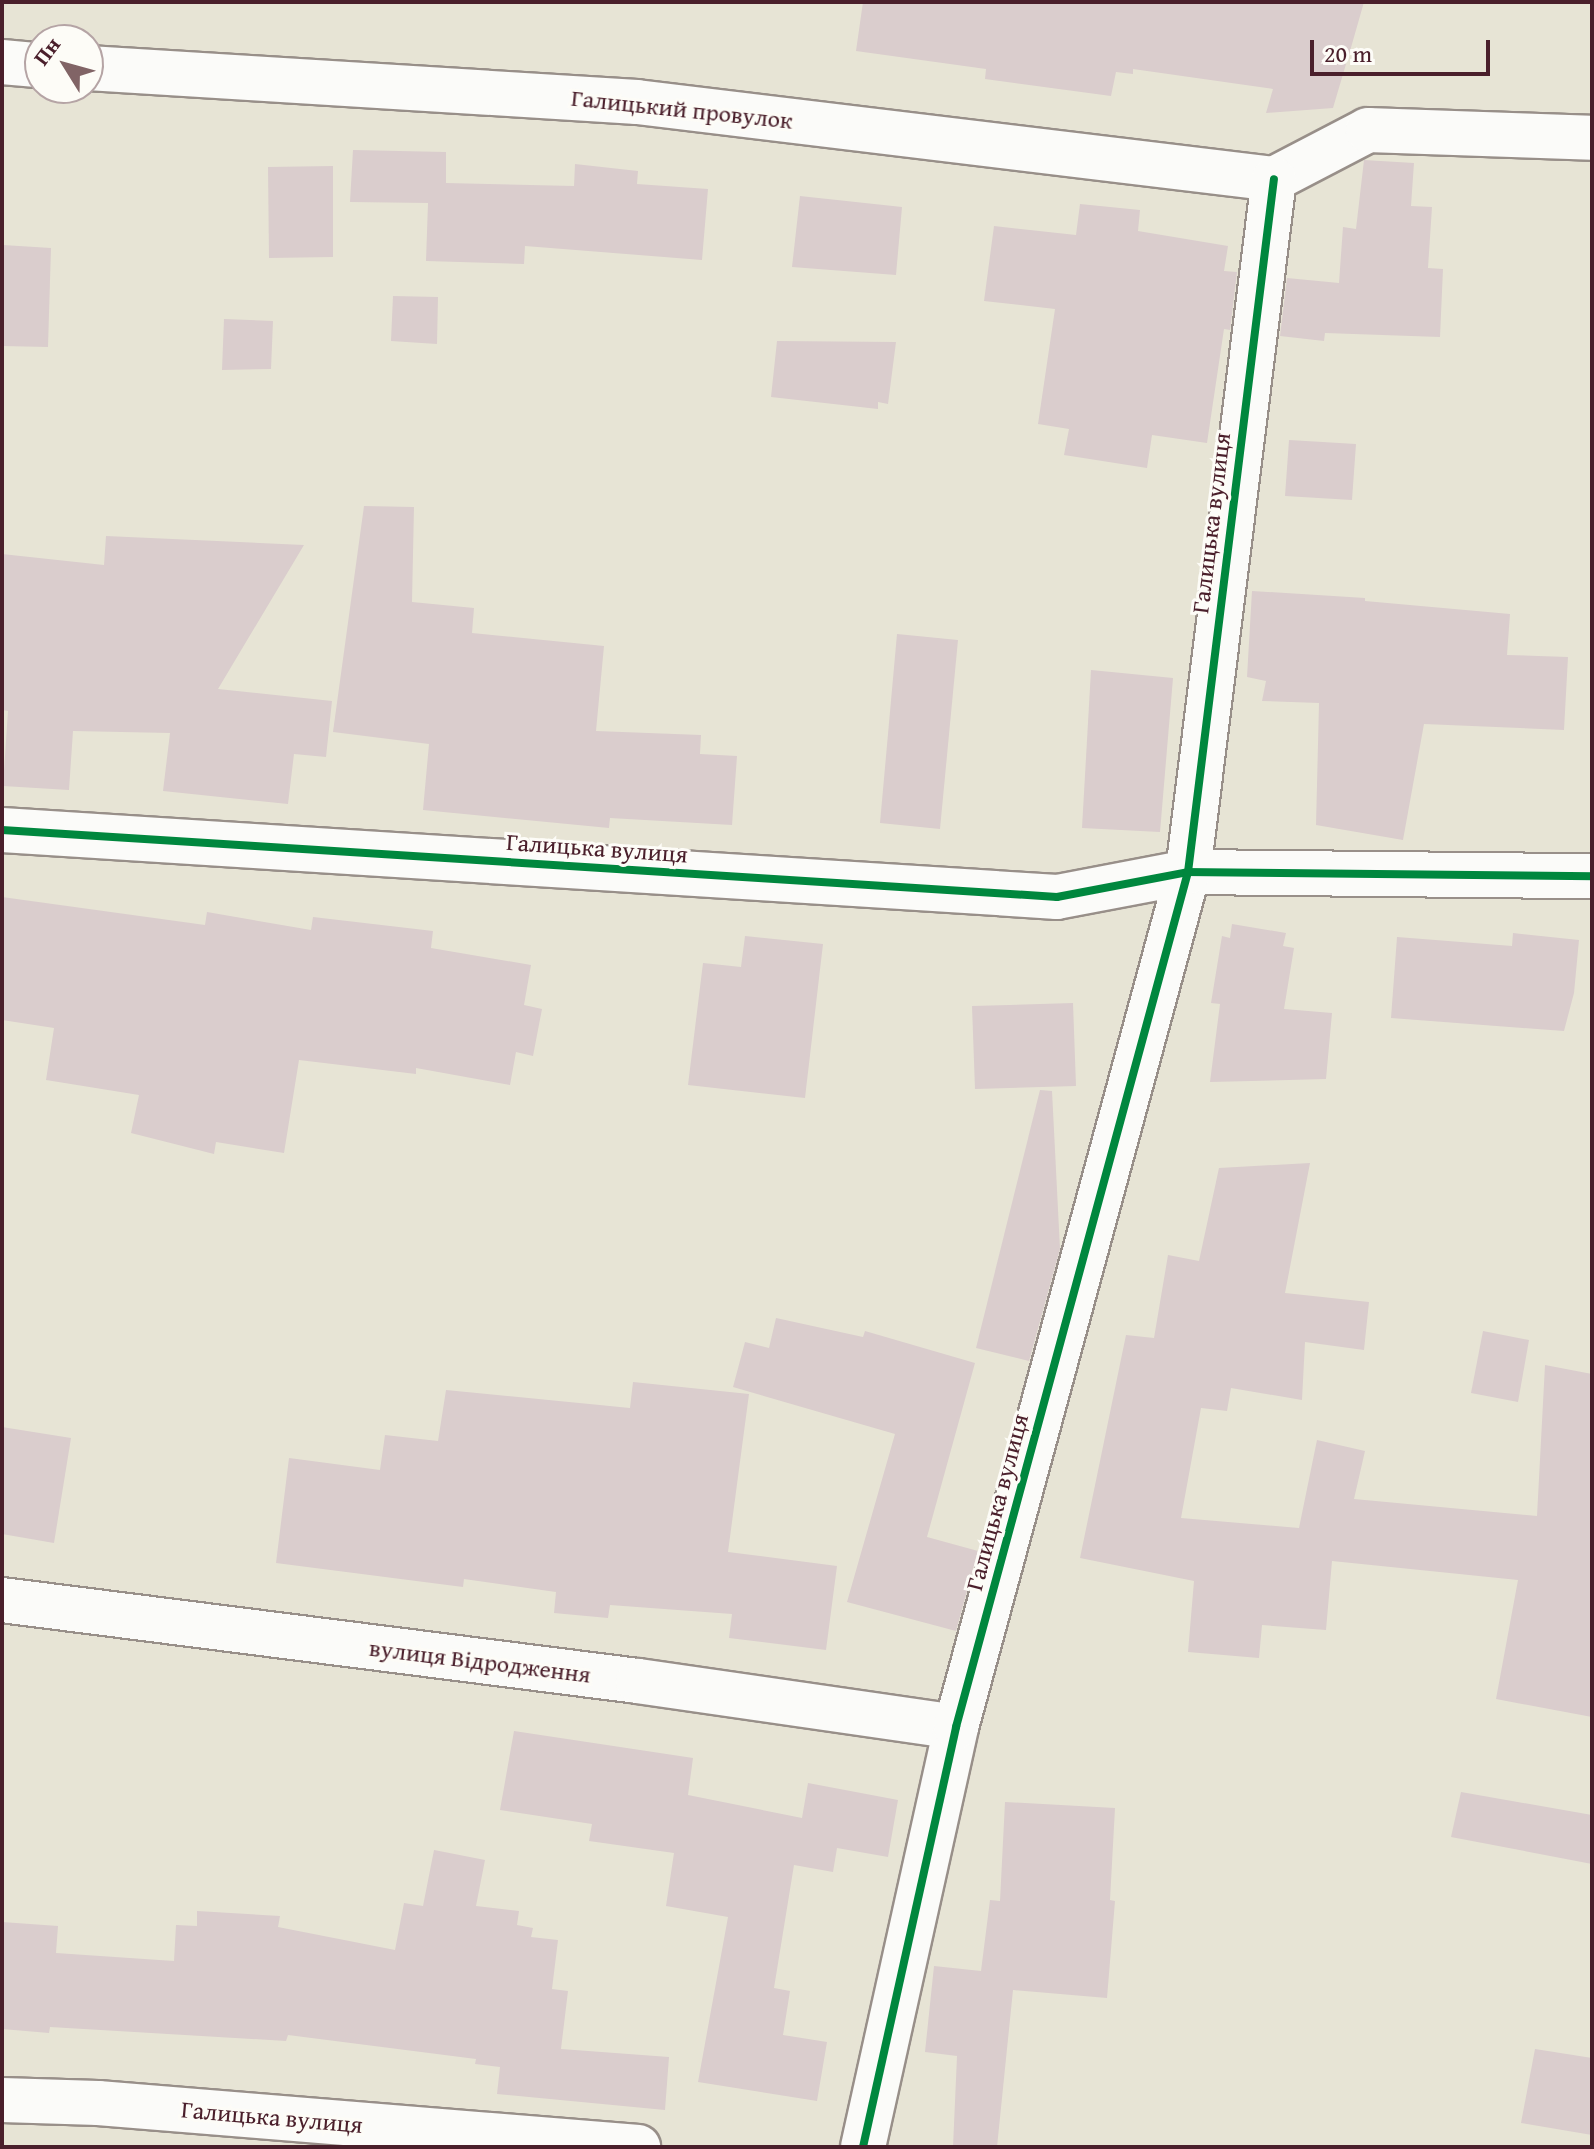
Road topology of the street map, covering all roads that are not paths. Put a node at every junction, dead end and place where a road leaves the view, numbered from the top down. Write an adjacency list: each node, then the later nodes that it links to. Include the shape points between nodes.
1 (2, 62): 2 (street)
2 (24, 64)
3 (104, 69): 5 (street, Галицький провулок, via 637,102)
4 (1592, 138): 5 (street, via 1368,130)
5 (1274, 179): 7 (street, Галицька вулиця)
6 (2, 830): 7 (street, Галицька вулиця, via 1057,897)
7 (1188, 872): 8 (street, Галицька вулиця); 10 (street, Галицька вулиця)
8 (1592, 876)
9 (2, 1600): 10 (street, вулиця Відродження)
10 (956, 1727): 13 (street, Галицька вулиця)
11 (2, 2100): 12 (street, Галицька вулиця, via 98,2103)
12 (638, 2147)
13 (863, 2147)

